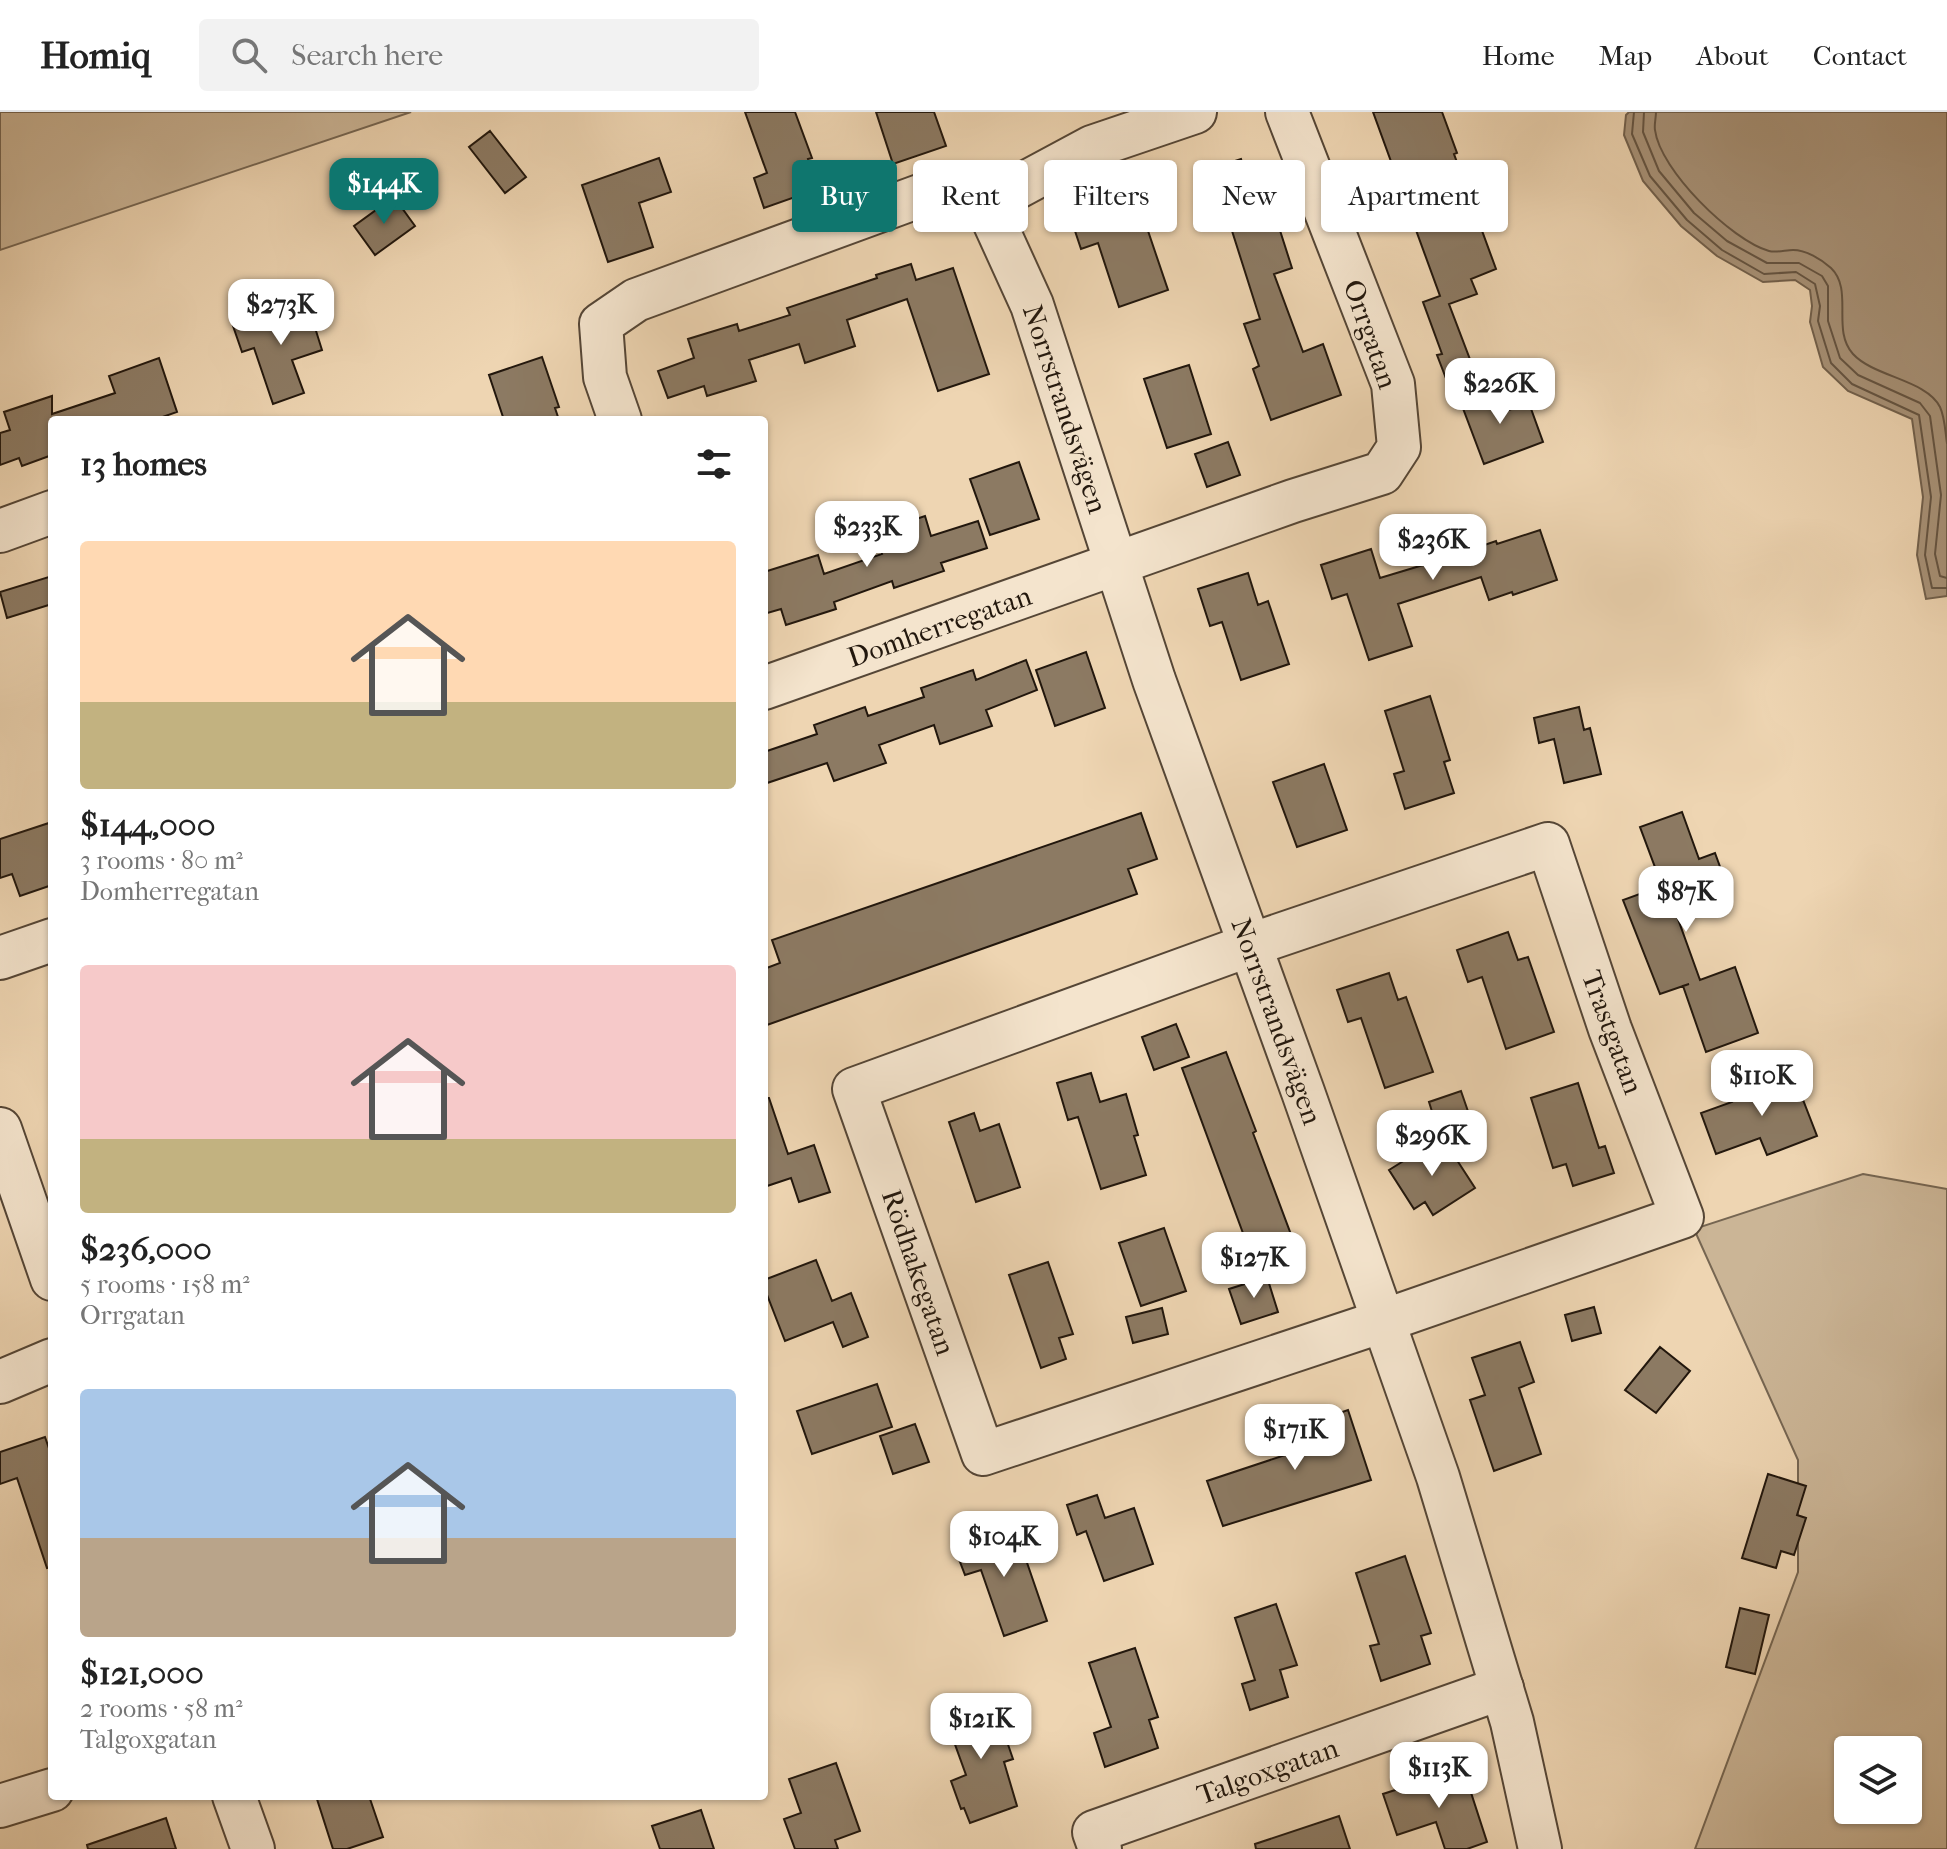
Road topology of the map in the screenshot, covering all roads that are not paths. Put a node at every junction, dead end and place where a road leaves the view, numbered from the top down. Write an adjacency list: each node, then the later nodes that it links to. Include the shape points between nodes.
1 (1195, 112): 3 (street, via 1092,147)
2 (1287, 112): 9 (street, Orrgatan, via 1393,384 1399,447 1382,473)
3 (1028, 181)
4 (913, 198): 6 (street, via 636,300 601,324 605,377)
5 (999, 232): 9 (street, Norrstrandsvägen, via 1032,305)
6 (619, 416)
7 (48, 513): 8 (street)
8 (0, 531)
9 (1117, 565): 10 (street, Domherregatan); 12 (street, Norrstrandsvägen)
10 (768, 687)
11 (48, 941): 13 (street)
12 (1250, 945): 16 (street, Norrstrandsvägen); 16 (street, Trastgatan, via 1548,844 1610,1029 1682,1217); 16 (street, Rödhakegatan, via 854,1089 972,1425 983,1454)
13 (0, 958)
14 (0, 1129): 15 (street)
15 (48, 1267)
16 (1383, 1321): 19 (street, Norrstrandsvägen, via 1438,1477)
17 (48, 1362): 18 (street)
18 (0, 1382)
19 (1502, 1688): 24 (street, Talgoxgatan, via 1094,1832); 25 (street, Norrstrandsvägen)
20 (48, 1791): 22 (street)
21 (235, 1800): 23 (street)
22 (0, 1806)
23 (253, 1849)
24 (1100, 1849)
25 (1540, 1849)

